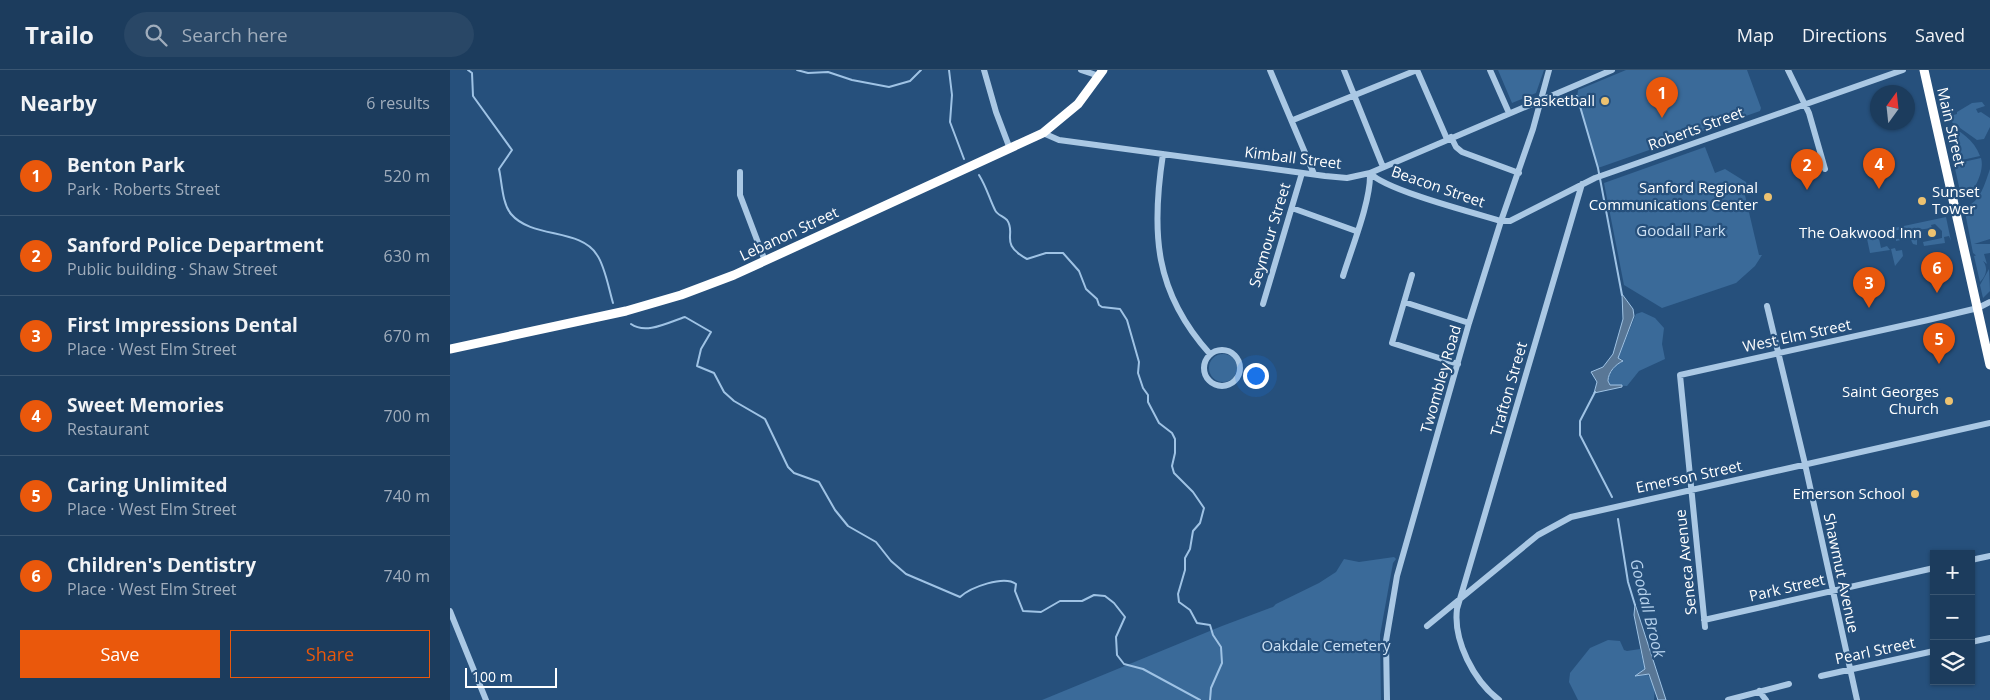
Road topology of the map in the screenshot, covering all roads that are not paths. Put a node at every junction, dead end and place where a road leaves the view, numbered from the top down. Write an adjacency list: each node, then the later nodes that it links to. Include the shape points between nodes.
1 (984, 70): 20 (street)
2 (1081, 70): 12 (street)
3 (1270, 70): 17 (street)
4 (1344, 70): 13 (street)
5 (1417, 70): 13 (street); 19 (street)
6 (1490, 70): 16 (street)
7 (1549, 70): 14 (street, Twombley Road)
8 (1612, 70): 14 (street, Kimball Street)
9 (1788, 70): 15 (street)
10 (1903, 70): 15 (street, Roberts Street)
11 (1924, 70): 40 (highway, Main Street)
12 (1101, 73): 18 (highway, Lebanon Street, via 1078,104)
13 (1355, 96): 17 (street); 22 (street)
14 (1540, 101): 16 (street, Kimball Street); 27 (street, Twombley Road)
15 (1803, 104): 23 (street, via 1812,122); 29 (street, Roberts Street)
16 (1509, 113): 19 (street, Kimball Street)
17 (1292, 120): 28 (street)
18 (1043, 133): 20 (highway, Lebanon Street); 21 (street, Kimball Street, via 1059,140)
19 (1449, 138): 22 (street, Kimball Street); 27 (street, via 1462,152)
20 (1010, 149): 33 (highway, Lebanon Street)
21 (1163, 154): 25 (street, Kimball Street); 44 (street, via 1156,206 1159,253 1176,305)
22 (1383, 167): 26 (street, Kimball Street)
23 (1825, 169)
24 (740, 172): 33 (street, via 740,195)
25 (1302, 172): 28 (street, Kimball Street); 30 (street, Seymour Street)
26 (1370, 173): 28 (street, Kimball Street, via 1347,178); 31 (street, Beacon Street, via 1379,181 1400,189); 32 (street, via 1370,184)
27 (1519, 173): 31 (street, Twombley Road)
28 (1314, 174)
29 (1582, 184): 31 (street, Roberts Street, via 1519,218); 55 (street, Trafton Street)
30 (1292, 208): 32 (street); 38 (street, Seymour Street)
31 (1501, 221): 41 (street, Twombley Road)
32 (1356, 231): 35 (street)
33 (765, 261): 42 (highway, Lebanon Street, via 626,312)
34 (1412, 275): 36 (street)
35 (1343, 276)
36 (1404, 302): 41 (street); 45 (street, via 1392,343)
37 (1990, 302): 40 (street, West Elm Street)
38 (1263, 304)
39 (1767, 306): 43 (street, Shawmut Avenue)
40 (1978, 308): 43 (street, West Elm Street); 46 (highway, Main Street)
41 (1469, 323): 45 (street, Twombley Road)
42 (450, 349)
43 (1779, 352): 47 (street, West Elm Street); 49 (street, Shawmut Avenue)
44 (1210, 354): 44 (street, via 1205,367 1209,380 1221,385 1232,383 1240,371 1237,358 1225,350)
45 (1458, 364): 67 (street, Twombley Road, via 1394,591 1386,641)
46 (1990, 365)
47 (1680, 375): 50 (street, Seneca Avenue)
48 (1990, 422): 49 (street, Emerson Street)
49 (1805, 464): 50 (street, Emerson Street); 54 (street, Shawmut Avenue)
50 (1691, 490): 55 (street, Emerson Street, via 1559,522 1538,535); 57 (street, Seneca Avenue)
51 (1990, 556): 52 (street)
52 (1975, 559)
53 (1930, 569): 54 (street, Park Street)
54 (1833, 590): 57 (street, Park Street); 62 (street, Shawmut Avenue)
55 (1459, 601): 58 (street, Emerson Street); 68 (street, Trafton Street, via 1456,623 1465,650 1480,682)
56 (450, 611): 66 (street)
57 (1705, 623)
58 (1427, 626)
59 (1990, 638): 60 (street)
60 (1975, 641)
61 (1930, 652): 62 (street, Pearl Street)
62 (1849, 670): 63 (street, Pearl Street); 71 (street, Shawmut Avenue)
63 (1821, 676)
64 (1789, 684): 65 (street)
65 (1759, 691): 69 (street); 70 (street)
66 (486, 700)
67 (1387, 700)
68 (1499, 700)
69 (1728, 700)
70 (1766, 700)
71 (1857, 700)

